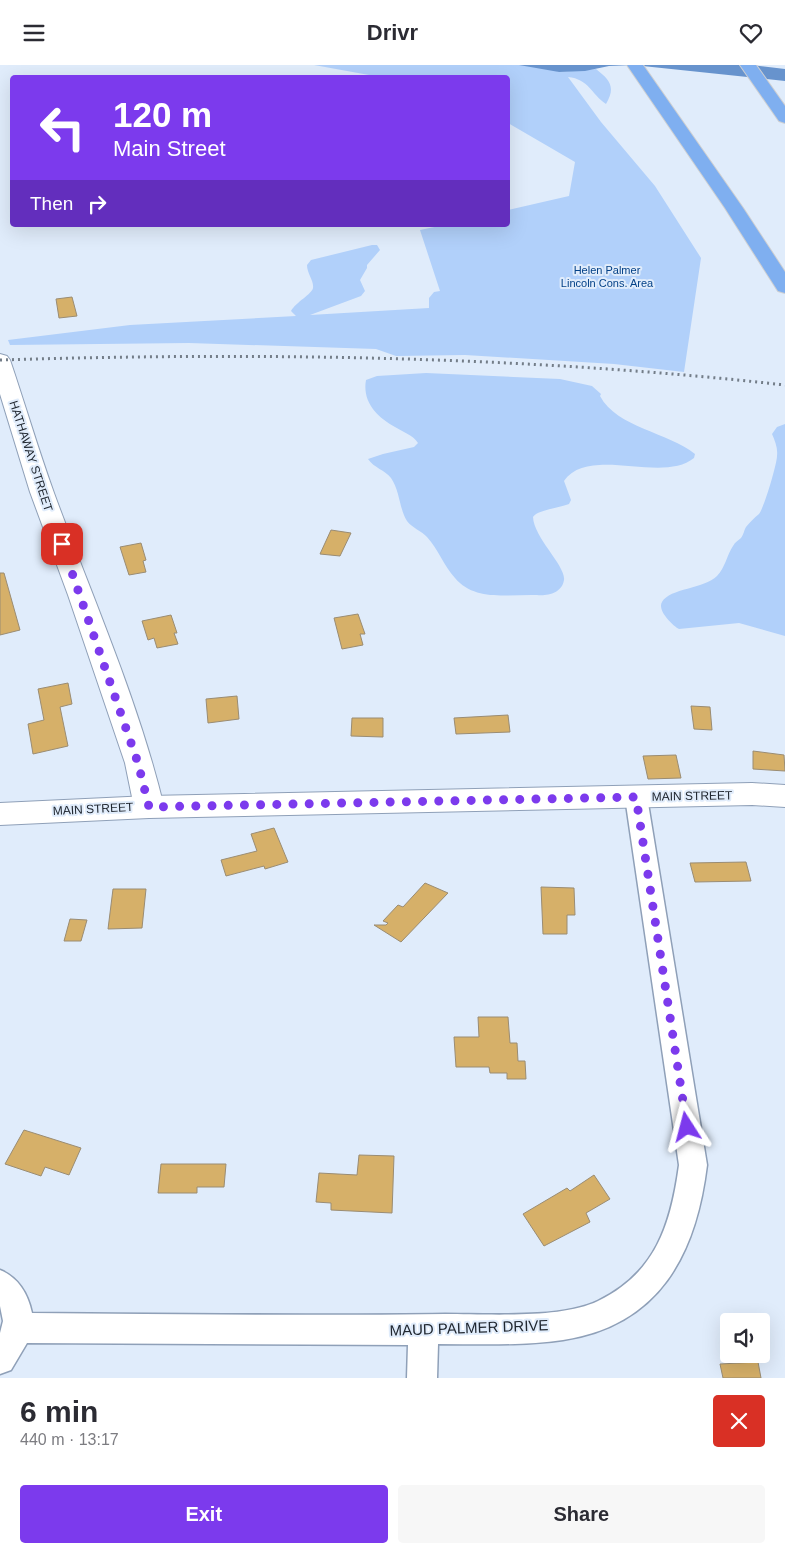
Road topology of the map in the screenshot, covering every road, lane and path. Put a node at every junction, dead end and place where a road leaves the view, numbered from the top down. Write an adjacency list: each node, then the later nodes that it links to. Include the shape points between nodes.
1 (635, 65): 4 (highway)
2 (748, 65): 3 (highway)
3 (785, 117)
4 (785, 287)
5 (0, 360): 8 (street, HATHAWAY STREET, via 138,763)
6 (785, 796): 7 (street, MAIN STREET)
7 (636, 797): 8 (street, MAIN STREET); 12 (street, MAUD PALMER DRIVE, via 693,1165 690,1199 680,1233 663,1267 635,1295 608,1312 541,1328)
8 (149, 807): 9 (street, MAIN STREET)
9 (0, 814)
10 (0, 1285): 11 (street, via 10,1293 18,1309)
11 (18, 1328): 12 (street, MAUD PALMER DRIVE); 13 (street, via 10,1347)
12 (423, 1330): 14 (street)
13 (0, 1359)
14 (422, 1378)

